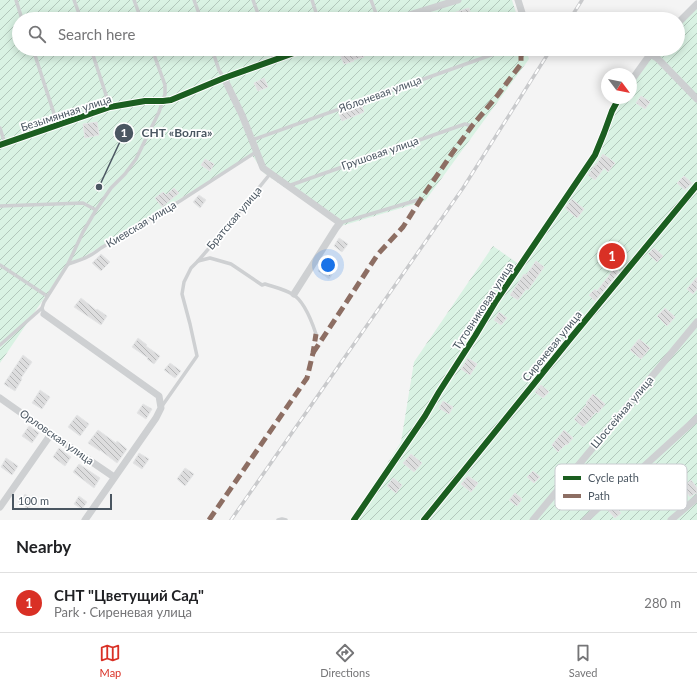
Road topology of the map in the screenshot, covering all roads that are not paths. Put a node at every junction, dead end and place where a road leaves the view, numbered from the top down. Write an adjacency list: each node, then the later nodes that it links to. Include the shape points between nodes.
1 (16, 0): 12 (lane)
2 (74, 0): 13 (lane)
3 (134, 0): 14 (lane)
4 (194, 0): 15 (lane)
5 (253, 0): 16 (lane)
6 (312, 0): 17 (lane)
7 (371, 0): 18 (lane)
8 (458, 0): 10 (street)
9 (518, 0): 20 (street)
10 (434, 3): 19 (street)
11 (697, 4): 21 (street)
12 (20, 12)
13 (78, 12)
14 (138, 12)
15 (198, 12)
16 (257, 12)
17 (316, 12)
18 (375, 12)
19 (413, 12)
20 (522, 12)
21 (685, 16)
22 (35, 56): 38 (lane)
23 (93, 56): 37 (lane)
24 (155, 56): 35 (lane, via 165,85)
25 (214, 56): 33 (lane)
26 (273, 56): 31 (lane)
27 (285, 56): 31 (street, Безымянная улица)
28 (488, 56): 41 (lane, Яблоневая улица)
29 (648, 56): 32 (street)
30 (656, 56): 34 (street)
31 (274, 60): 33 (street, Безымянная улица)
32 (637, 72)
33 (224, 78): 35 (street, Безымянная улица); 41 (street)
34 (697, 99)
35 (163, 101): 37 (street, Безымянная улица, via 145,101); 49 (lane, via 132,166 111,188)
36 (616, 104): 76 (street, Тутовниковая улица, via 595,155 496,301 425,416)
37 (110, 107): 38 (street, Безымянная улица)
38 (58, 126): 42 (street, Безымянная улица)
39 (472, 126): 46 (lane, Грушовая улица, via 465,124)
40 (0, 128): 42 (lane)
41 (252, 140): 43 (street)
42 (3, 145)
43 (256, 152): 44 (street, via 263,168); 52 (lane, Киевская улица, via 92,255)
44 (270, 174): 46 (street); 51 (lane, Братская улица)
45 (697, 185): 77 (street, Сиреневая улица)
46 (288, 186): 50 (street)
47 (421, 199): 50 (lane)
48 (0, 206): 49 (lane, via 83,203)
49 (96, 210): 52 (lane)
50 (340, 223): 54 (street)
51 (198, 261): 54 (lane, via 210,258 231,264 262,285); 61 (lane, Братская улица, via 184,282 182,294 197,356)
52 (68, 264): 55 (lane)
53 (0, 265): 55 (lane)
54 (294, 294): 58 (lane, via 304,306)
55 (47, 296): 56 (lane)
56 (43, 311): 59 (lane); 61 (street, via 159,396)
57 (697, 322): 64 (street, Шоссейная улица)
58 (316, 334)
59 (0, 345)
60 (0, 398): 63 (street, Орловская улица)
61 (161, 408): 66 (street)
62 (697, 418): 65 (street)
63 (51, 434): 66 (street, Орловская улица); 70 (street)
64 (579, 464)
65 (646, 464)
66 (114, 477): 73 (street)
67 (555, 493): 78 (street, Шоссейная улица)
68 (697, 498): 69 (street)
69 (687, 506)
70 (0, 507)
71 (596, 510): 79 (street)
72 (683, 510): 80 (street)
73 (85, 520)
74 (278, 520): 75 (lane)
75 (286, 520)
76 (354, 520)
77 (424, 520)
78 (533, 520)
79 (585, 520)
80 (671, 520)

